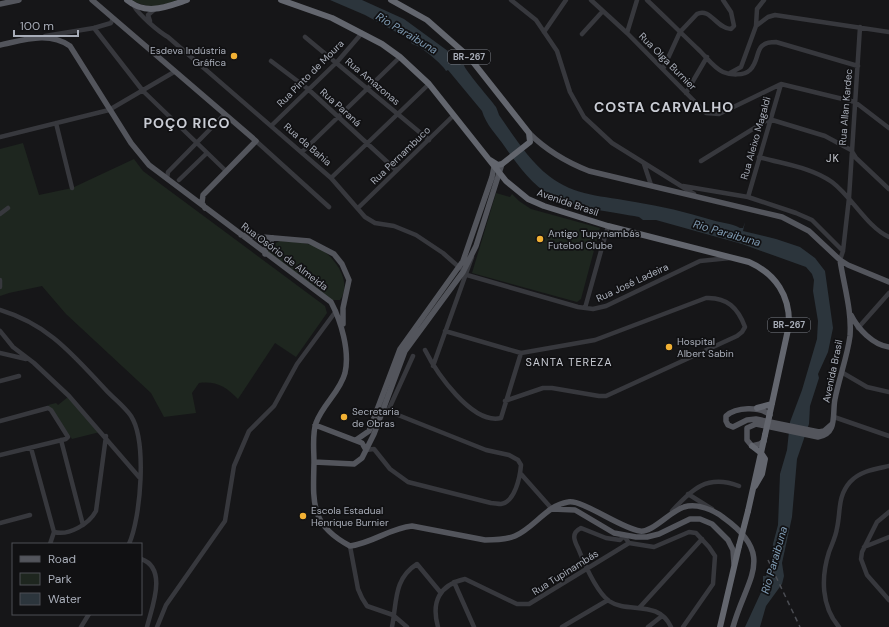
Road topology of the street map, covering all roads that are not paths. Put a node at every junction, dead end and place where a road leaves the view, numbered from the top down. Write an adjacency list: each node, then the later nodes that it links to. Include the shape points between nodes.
1 (19, 0): 14 (main road)
2 (92, 0): 17 (main road)
3 (187, 0): 15 (highway)
4 (281, 0): 26 (highway, Avenida Brasil / BR-267, via 314,10)
5 (391, 0): 55 (highway, BR-267, via 427,20 469,57)
6 (511, 0): 22 (street, via 536,20)
7 (566, 0): 22 (street)
8 (591, 0): 16 (street, Rua Olga Burnier)
9 (637, 0): 23 (street)
10 (647, 0): 24 (street)
11 (723, 0): 24 (street, via 731,12 734,26 731,29 720,27 703,12 697,14)
12 (764, 0): 19 (street, via 757,9)
13 (131, 3): 15 (highway, via 145,9); 18 (street, Rua da Bahia)
14 (0, 4)
15 (155, 9): 18 (street, via 148,15)
16 (602, 12): 23 (street, Rua Olga Burnier); 27 (street)
17 (113, 18): 21 (street, via 111,23); 37 (main road)
18 (150, 21): 53 (street, Rua da Bahia)
19 (756, 26): 20 (street, via 775,15); 38 (street, via 741,67)
20 (860, 27): 25 (street); 35 (street, Rua Allan Kardec)
21 (94, 28): 28 (street); 43 (street)
22 (544, 32): 70 (street, via 557,51 570,92 584,117 612,143)
23 (627, 32): 36 (street, Rua Olga Burnier)
24 (680, 32): 32 (street); 36 (street)
25 (889, 32)
26 (362, 33): 31 (highway, Avenida Brasil / BR-267); 34 (street, Rua Pinto de Moura)
27 (582, 34)
28 (43, 36): 30 (main road); 46 (main road, Rua Osório de Almeida, via 66,42 75,51)
29 (306, 36): 34 (street, Rua Amazonas)
30 (0, 45)
31 (400, 57): 39 (highway, Avenida Brasil / BR-267); 41 (street)
32 (707, 57): 38 (street, via 723,72); 44 (street)
33 (271, 61): 42 (street, Rua Paraná)
34 (336, 62): 41 (street, Rua Amazonas); 42 (street, Rua Pinto de Moura)
35 (858, 66): 38 (street, via 776,42 766,42 759,48 755,64 748,71); 45 (street, Rua Allan Kardec)
36 (663, 69): 44 (street, Rua Olga Burnier)
37 (174, 72): 43 (street); 47 (main road)
38 (730, 73)
39 (429, 84): 48 (street); 49 (highway, Avenida Brasil / BR-267)
40 (781, 84): 44 (street, Rua Olga Burnier, via 719,114 706,114); 45 (street); 51 (street, Rua Aleixo Magaldi)
41 (368, 88): 48 (street, Rua Amazonas); 50 (street)
42 (308, 89): 50 (street, Rua Paraná); 53 (street, Rua Pinto de Moura)
43 (143, 91): 46 (street); 59 (street)
44 (686, 92)
45 (855, 102): 54 (street); 63 (street, Rua Allan Kardec)
46 (109, 110): 52 (street); 77 (main road, Rua Osório de Almeida, via 137,152 148,165)
47 (225, 114): 58 (main road); 59 (street)
48 (399, 114): 57 (street, Rua Amazonas); 61 (street)
49 (454, 115): 57 (street, Rua Pernambuco); 67 (highway, Avenida Brasil / BR-267)
50 (339, 117): 61 (street, Rua Paraná); 64 (street)
51 (769, 119): 63 (street, via 825,136); 66 (street, Rua Aleixo Magaldi); 68 (street)
52 (56, 123): 56 (street); 83 (street)
53 (271, 126): 64 (street, Rua da Bahia)
54 (889, 128)
55 (529, 133): 60 (highway); 62 (main road)
56 (0, 137)
57 (428, 140): 72 (street, Rua Pernambuco)
58 (256, 141): 73 (main road); 91 (street)
59 (196, 143): 65 (street); 77 (street, via 168,172)
60 (529, 143): 62 (main road); 69 (highway)
61 (369, 144): 72 (street, Rua Paraná); 76 (street)
62 (540, 144): 80 (main road, via 578,167)
63 (851, 150): 84 (street, via 856,158); 89 (street, Rua Allan Kardec)
64 (302, 152): 76 (street, Rua da Bahia)
65 (207, 153): 73 (street); 78 (street)
66 (759, 157): 88 (street, Rua Aleixo Magaldi); 89 (street, via 808,170 832,182)
67 (488, 158): 69 (highway, via 498,165); 71 (highway, Avenida Brasil / BR-267)
68 (701, 162)
69 (504, 163): 74 (main road); 79 (highway, via 502,172)
70 (644, 164): 75 (street); 82 (street)
71 (494, 167): 74 (highway, Avenida Brasil / BR-267); 90 (main road)
72 (396, 170): 93 (street, Rua Pernambuco)
73 (226, 171): 86 (main road)
74 (499, 174): 79 (highway, Avenida Brasil / BR-267); 90 (main road)
75 (648, 175): 80 (street); 81 (street)
76 (331, 178): 93 (street, Rua da Bahia)
77 (167, 179): 85 (main road, Rua Osório de Almeida)
78 (179, 180)
79 (506, 181): 96 (highway, Avenida Brasil / BR-267, via 521,195 539,204)
80 (640, 183): 81 (main road)
81 (651, 185): 87 (main road)
82 (681, 185): 87 (street); 88 (street)
83 (72, 188)
84 (889, 189)
85 (188, 195): 86 (main road); 94 (main road, Rua Osório de Almeida)
86 (203, 195): 94 (main road, via 202,203)
87 (698, 196): 103 (main road, via 790,220 809,231)
88 (748, 197): 100 (street, via 782,207 812,220)
89 (848, 198): 98 (street); 100 (street, Rua Allan Kardec)
90 (486, 206): 106 (main road); 106 (main road, via 476,246)
91 (329, 207)
92 (8, 208): 95 (street)
93 (358, 208): 106 (street, Rua da Bahia, via 365,217 375,223 394,226 416,235 443,252)
94 (206, 209): 97 (main road, Rua Osório de Almeida)
95 (0, 214)
96 (608, 226): 102 (highway, Avenida Brasil / BR-267); 113 (street)
97 (239, 234): 99 (main road); 101 (main road, Rua Osório de Almeida)
98 (889, 237)
99 (273, 238): 101 (main road, via 266,247); 111 (main road, via 309,241 334,254 347,274 349,287)
100 (843, 251): 103 (street, Rua Allan Kardec)
101 (265, 254): 112 (main road, Rua Osório de Almeida)
102 (734, 258): 113 (street, Rua José Ladeira, via 700,261 606,306); 135 (highway, Avenida Brasil / BR-267, via 754,264 774,278 787,304 788,332)
103 (840, 260): 104 (main road); 105 (main road, Avenida Brasil)
104 (848, 265): 105 (main road); 108 (main road)
105 (841, 269): 116 (main road, Avenida Brasil)
106 (463, 272): 113 (street, Rua José Ladeira); 121 (street, via 462,283); 142 (main road, via 396,355)
107 (0, 280): 109 (street)
108 (889, 282)
109 (0, 286)
110 (889, 293): 119 (street)
111 (345, 298): 112 (main road, via 338,303); 115 (main road); 118 (main road)
112 (329, 301): 115 (main road, Rua Osório de Almeida); 117 (street)
113 (585, 308)
114 (0, 310): 156 (street, via 27,320 49,334 82,364 131,416 139,448)
115 (336, 311): 117 (street); 118 (main road, Rua Osório de Almeida)
116 (850, 313): 119 (main road); 122 (main road, Avenida Brasil)
117 (331, 318): 192 (street, via 297,364 274,406 249,431 234,466 225,521 166,606)
118 (343, 328): 140 (main road, Rua Osório de Almeida, via 345,372)
119 (858, 328): 122 (main road); 123 (main road, via 880,345)
120 (0, 331): 128 (street)
121 (445, 331): 126 (street); 129 (street)
122 (849, 339): 130 (main road, Avenida Brasil)
123 (889, 347)
124 (425, 350): 129 (street)
125 (0, 353): 128 (street)
126 (521, 353): 134 (street); 134 (street, via 595,340 706,298 730,303 745,327 737,336 606,396 543,388)
127 (413, 356): 155 (street, via 388,411 486,450 509,455 518,460)
128 (27, 359): 143 (street, via 69,396)
129 (433, 366): 134 (street, via 471,408 493,420 501,418)
130 (843, 373): 133 (street, via 867,387); 138 (main road, Avenida Brasil, via 835,398)
131 (19, 376): 132 (street)
132 (0, 381)
133 (889, 392)
134 (505, 401)
135 (772, 404): 136 (highway); 137 (highway, Avenida Brasil / BR-267)
136 (757, 408): 137 (main road); 141 (main road, via 730,413 726,423 733,427 753,419)
137 (770, 416): 145 (highway, Avenida Brasil / BR-267, bridge)
138 (834, 417): 141 (main road, Avenida Brasil, via 832,424 816,434); 144 (street)
139 (0, 420): 146 (street, via 45,408 51,410 68,436)
140 (315, 425): 147 (main road); 153 (main road, Rua Osório de Almeida)
141 (780, 427): 148 (main road, via 756,424 748,426 746,437)
142 (371, 433): 147 (main road); 150 (main road)
143 (106, 436): 156 (street); 167 (street, via 96,511 91,520)
144 (889, 436)
145 (765, 438): 148 (main road, via 758,445); 151 (highway, Avenida Brasil / BR-267)
146 (61, 440): 149 (street); 167 (street)
147 (356, 440): 150 (main road, via 362,443)
148 (752, 446): 151 (highway)
149 (31, 448): 152 (street); 169 (street)
150 (366, 450): 153 (main road, via 357,463); 155 (street, via 374,449 390,469 408,482 491,503 502,504 511,498)
151 (761, 453): 179 (highway, Avenida Brasil, bridge, via 765,459 764,468 760,480 753,488)
152 (0, 455)
153 (314, 462): 176 (main road, Rua Osório de Almeida, via 313,496 319,519 329,533)
154 (889, 466): 203 (street, via 858,476 839,500 837,529 829,553 824,587 828,609)
155 (521, 474): 159 (street)
156 (139, 477): 174 (street, via 138,518)
157 (739, 486): 158 (street, via 726,482 712,483)
158 (688, 494): 160 (street); 162 (street)
159 (552, 509): 164 (main road, via 569,501 575,502); 165 (main road, via 572,509); 176 (main road, via 514,536 496,540 412,526 400,527 364,544)
160 (672, 512): 162 (main road, via 697,506); 168 (main road, via 648,531 642,532)
161 (889, 512): 177 (street, via 876,522)
162 (718, 513): 202 (main road, via 738,528 748,542 755,566)
163 (30, 515): 166 (street)
164 (606, 518): 165 (main road); 168 (main road)
165 (594, 520): 170 (main road, via 614,533)
166 (0, 523)
167 (82, 525): 169 (street, via 64,533)
168 (626, 527): 170 (main road)
169 (54, 532): 173 (street)
170 (624, 536): 175 (street); 179 (main road, via 647,538 690,519 700,519 712,524 728,540); 180 (street, via 620,540 606,538 581,528 576,531 575,542)
171 (889, 537): 177 (street)
172 (702, 539): 175 (street, via 696,533 689,532 654,547); 185 (street); 200 (street, via 715,556 713,584)
173 (50, 543)
174 (129, 543)
175 (629, 543): 180 (street, Rua Tupinambás)
176 (350, 546): 187 (street, via 362,598 367,606)
177 (864, 547): 184 (street, via 861,559 868,575)
178 (142, 560): 191 (street, via 150,564 156,573 155,594)
179 (734, 565): 201 (highway)
180 (587, 569): 181 (street, Rua Tupinambás, via 529,604 517,604 466,579); 183 (street)
181 (455, 582): 182 (street); 196 (street)
182 (441, 593): 187 (street, via 418,564 405,576 396,590); 195 (street, via 434,610)
183 (608, 600): 185 (street, via 616,604); 197 (street)
184 (889, 600)
185 (640, 607): 188 (street)
186 (89, 615): 190 (street)
187 (393, 615): 189 (street); 193 (street)
188 (662, 616): 198 (street); 199 (street)
189 (402, 622): 193 (street); 194 (street)
190 (81, 627)
191 (147, 627)
192 (158, 627)
193 (392, 627)
194 (407, 627)
195 (438, 627)
196 (474, 627)
197 (562, 627)
198 (648, 627)
199 (671, 627)
200 (683, 627)
201 (720, 627)
202 (733, 627)
203 (839, 627)

